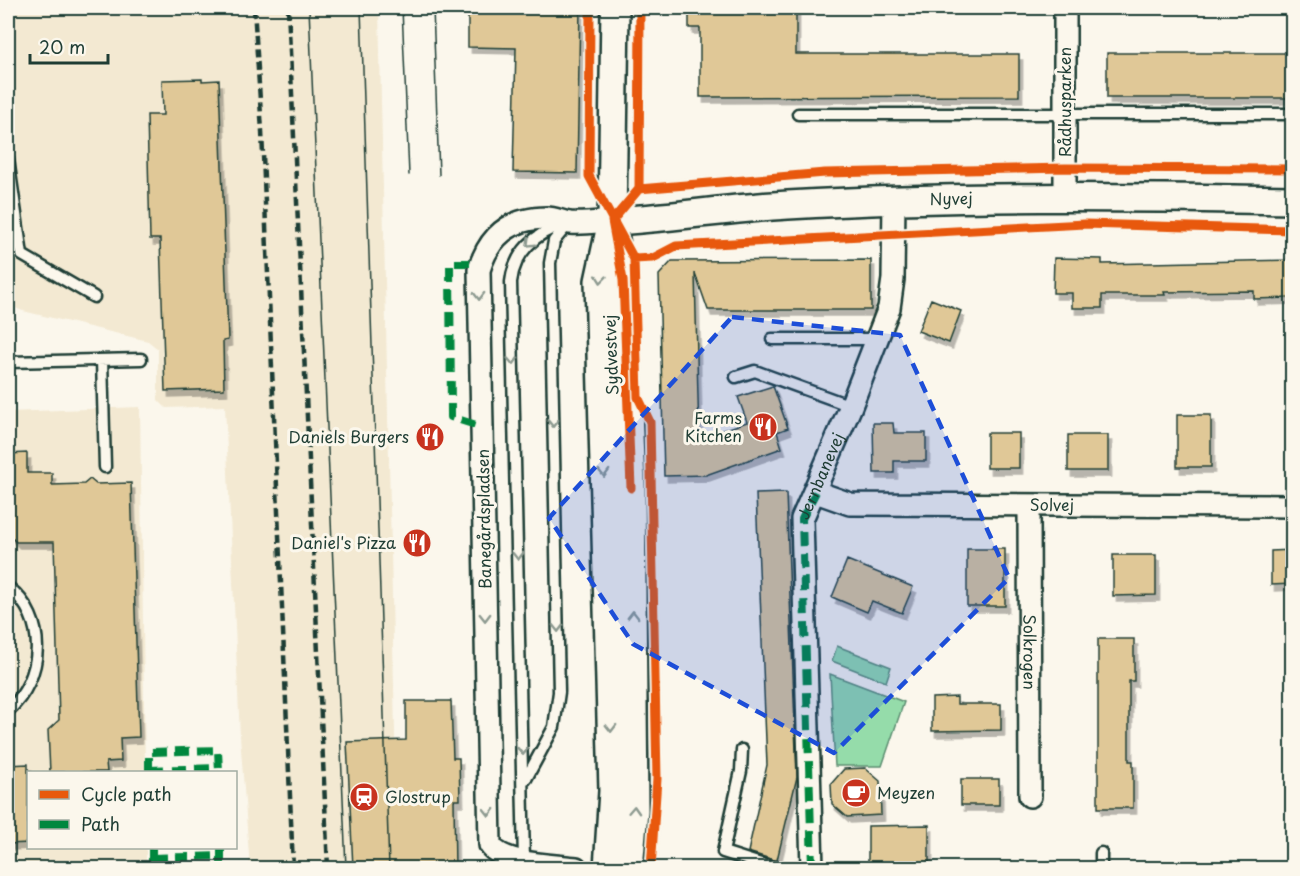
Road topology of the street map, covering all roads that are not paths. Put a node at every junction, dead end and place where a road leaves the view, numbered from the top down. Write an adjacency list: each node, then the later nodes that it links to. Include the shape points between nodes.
1 (615, 8): 10 (street, Sydvestvej)
2 (1065, 8): 5 (street, Rådhusparken)
3 (798, 114): 5 (lane)
4 (1293, 114): 5 (lane)
5 (1065, 115): 7 (street, Rådhusparken)
6 (8, 159): 12 (lane, via 22,255)
7 (1065, 196): 8 (street, Nyvej); 9 (street, Nyvej)
8 (894, 200): 10 (street, Nyvej, via 785,205); 14 (street, Jernbanevej, via 892,295)
9 (1293, 200)
10 (612, 221): 11 (street, Banegårdspladsen); 32 (street, Sydvestvej, one-way to 32, via 600,281 613,780); 33 (street, Sydvestvej, one-way to 10, via 634,810 631,488 623,280)
11 (569, 223): 27 (lane, Banegårdspladsen, one-way to 27, via 554,241 550,263 559,701 554,727); 27 (lane, Banegårdspladsen, one-way to 27, via 540,234 525,248 511,282); 30 (street, Banegårdspladsen, one-way to 30, via 547,218 505,229 491,240 479,270 489,836 495,853)
12 (93, 297)
13 (772, 339): 14 (lane)
14 (879, 339): 19 (street, Jernbanevej)
15 (141, 359): 16 (lane)
16 (102, 360): 17 (lane); 20 (lane)
17 (8, 362)
18 (736, 377): 19 (lane, via 755,371)
19 (851, 406): 21 (street, Jernbanevej)
20 (105, 467)
21 (816, 492): 22 (street, Solvej, via 850,504); 34 (street, Jernbanevej, via 802,519)
22 (1029, 506): 23 (street, Solvej); 28 (street, Solkrogen)
23 (1293, 506)
24 (8, 587): 25 (lane, via 30,616 37,646 32,677)
25 (8, 711)
26 (742, 750): 34 (lane, via 723,852 773,868)
27 (524, 785): 30 (lane, Banegårdspladsen)
28 (1030, 796)
29 (1101, 853): 35 (lane)
30 (524, 861): 31 (street, Banegårdspladsen)
31 (576, 868)
32 (608, 868)
33 (629, 868)
34 (812, 868)
35 (1101, 868)

